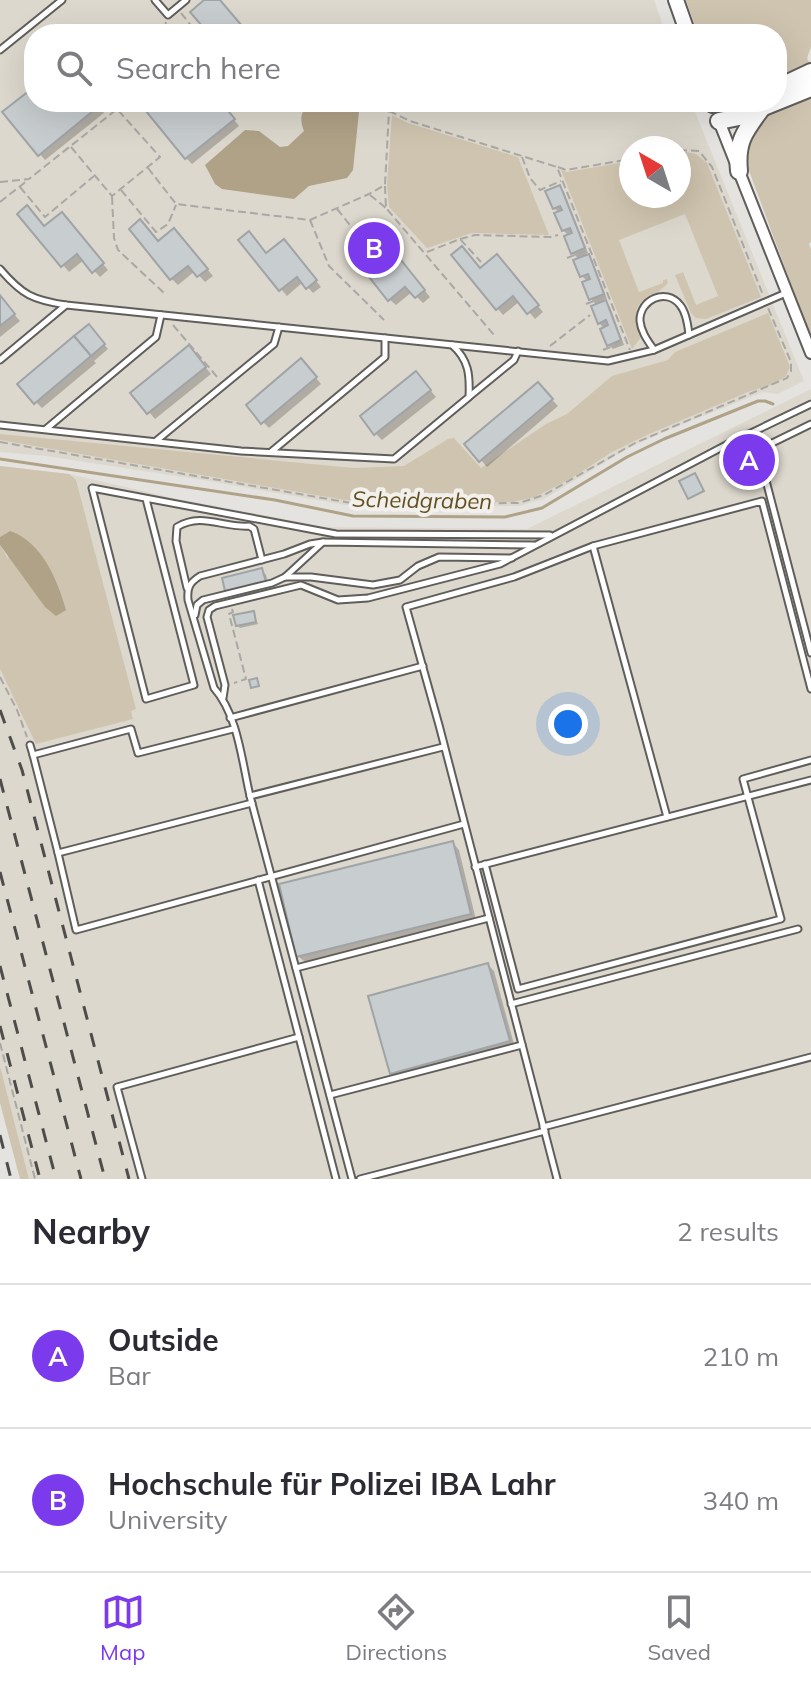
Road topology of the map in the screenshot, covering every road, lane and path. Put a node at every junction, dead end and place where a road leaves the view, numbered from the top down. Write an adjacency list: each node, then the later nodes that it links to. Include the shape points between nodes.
1 (62, 0): 7 (lane)
2 (155, 0): 6 (lane)
3 (186, 0): 5 (lane)
4 (676, 0): 10 (street)
5 (177, 8): 6 (lane); 9 (path)
6 (168, 15): 8 (path)
7 (32, 24)
8 (166, 24)
9 (190, 24)
10 (684, 24)
11 (24, 31): 12 (lane)
12 (0, 50)
13 (811, 72): 14 (main road)
14 (787, 83)
15 (811, 88): 16 (main road)
16 (787, 98)
17 (113, 112): 25 (path)
18 (120, 112): 30 (path, via 160,157)
19 (389, 112): 36 (path)
20 (391, 112): 27 (path)
21 (718, 112): 24 (street)
22 (749, 112): 24 (main road)
23 (759, 112): 31 (main road, via 740,139)
24 (719, 121): 31 (street)
25 (71, 147): 32 (path); 33 (path)
26 (691, 151): 57 (path, via 699,151 712,167)
27 (521, 155): 29 (path); 34 (path, via 540,190)
28 (619, 161): 29 (path)
29 (557, 167): 34 (path)
30 (148, 168): 38 (path); 42 (path)
31 (739, 171): 55 (street)
32 (95, 175): 37 (path, via 45,217); 40 (path)
33 (29, 179): 35 (path); 37 (path)
34 (563, 181): 48 (path)
35 (0, 182)
36 (385, 185): 39 (path); 44 (path)
37 (20, 187): 41 (path)
38 (120, 189): 40 (path); 42 (path, via 156,232 168,224)
39 (369, 194): 43 (path); 44 (path)
40 (112, 196): 54 (path, via 118,250)
41 (0, 202)
42 (176, 204): 45 (path)
43 (336, 208): 45 (path); 50 (path)
44 (386, 208): 49 (path)
45 (310, 220): 62 (path, via 329,266)
46 (558, 235): 47 (path)
47 (460, 239): 49 (path); 52 (path)
48 (590, 249): 51 (path); 56 (path)
49 (426, 253): 64 (path)
50 (376, 257)
51 (567, 258)
52 (481, 262)
53 (0, 269): 59 (lane, via 36,301)
54 (164, 293)
55 (787, 293): 57 (lane); 72 (street)
56 (608, 296): 58 (path); 67 (path)
57 (766, 302): 65 (lane); 82 (path, via 791,362 787,378 635,443 544,495 519,503 357,504)
58 (586, 304)
59 (66, 305): 60 (lane); 75 (lane)
60 (161, 315): 63 (lane); 76 (path); 81 (lane, via 156,337)
61 (590, 315): 73 (path)
62 (384, 320)
63 (279, 327): 66 (lane); 76 (lane, via 274,344)
64 (494, 335)
65 (689, 335): 70 (lane); 70 (lane, via 682,307 670,296 660,296 641,314 641,327)
66 (385, 338): 68 (lane); 84 (lane, via 385,357)
67 (626, 341): 69 (path); 74 (path)
68 (451, 345): 71 (lane); 77 (lane, via 467,364)
69 (603, 350)
70 (654, 350): 74 (lane)
71 (518, 351): 73 (lane); 77 (lane)
72 (811, 353)
73 (541, 354): 74 (lane, via 608,361)
74 (632, 355)
75 (0, 360)
76 (224, 385): 83 (lane)
77 (469, 397): 84 (lane, via 394,459)
78 (811, 404): 86 (lane)
79 (811, 424): 95 (lane, via 758,450)
80 (0, 425): 81 (lane)
81 (45, 430): 83 (lane)
82 (0, 442)
83 (155, 442): 84 (lane)
84 (270, 453)
85 (146, 499): 85 (lane, via 92,488 146,699 194,685); 86 (lane, via 336,534)
86 (550, 535): 88 (lane)
87 (323, 542): 88 (lane); 91 (lane); 92 (lane)
88 (535, 545): 90 (lane)
89 (593, 546): 96 (lane, via 514,577 406,607); 98 (lane, via 762,501); 109 (lane)
90 (513, 558): 92 (lane, via 439,557 400,580 373,585); 99 (lane, via 368,598 338,600 301,585 215,606 207,617 225,685)
91 (262, 560): 93 (lane, via 200,576); 93 (lane, via 249,526 191,519 177,527 176,541)
92 (285, 577): 94 (lane, via 203,600)
93 (187, 589): 94 (lane)
94 (195, 618): 99 (lane, via 214,688)
95 (811, 653)
96 (423, 666): 100 (lane); 103 (lane)
97 (0, 677): 102 (path)
98 (811, 689)
99 (223, 698): 100 (lane)
100 (230, 718): 101 (lane)
101 (233, 729): 104 (lane, via 138,753 131,729); 108 (lane)
102 (30, 745): 104 (lane)
103 (444, 747): 108 (lane); 110 (lane)
104 (33, 755): 111 (lane)
105 (811, 760): 107 (lane, via 743,779)
106 (811, 780): 107 (lane)
107 (747, 796): 109 (lane); 112 (lane, via 781,919 518,989)
108 (251, 800): 111 (lane); 114 (lane)
109 (667, 817): 112 (lane)
110 (464, 824): 113 (lane); 114 (lane)
111 (58, 853): 115 (lane, via 76,930)
112 (485, 864): 113 (lane)
113 (475, 867): 116 (lane)
114 (271, 877): 115 (lane); 118 (lane)
115 (258, 880): 120 (lane)
116 (489, 918): 118 (lane); 119 (lane)
117 (798, 929): 119 (lane)
118 (296, 968): 124 (lane)
119 (511, 1004): 122 (lane)
120 (299, 1037): 127 (lane, via 117,1087); 128 (lane)
121 (0, 1043): 126 (path)
122 (522, 1045): 124 (lane); 125 (lane)
123 (811, 1057): 125 (lane)
124 (330, 1095): 129 (lane)
125 (544, 1129): 130 (lane); 131 (lane)
126 (35, 1179)
127 (142, 1179)
128 (336, 1179)
129 (352, 1179)
130 (360, 1179)
131 (557, 1179)

